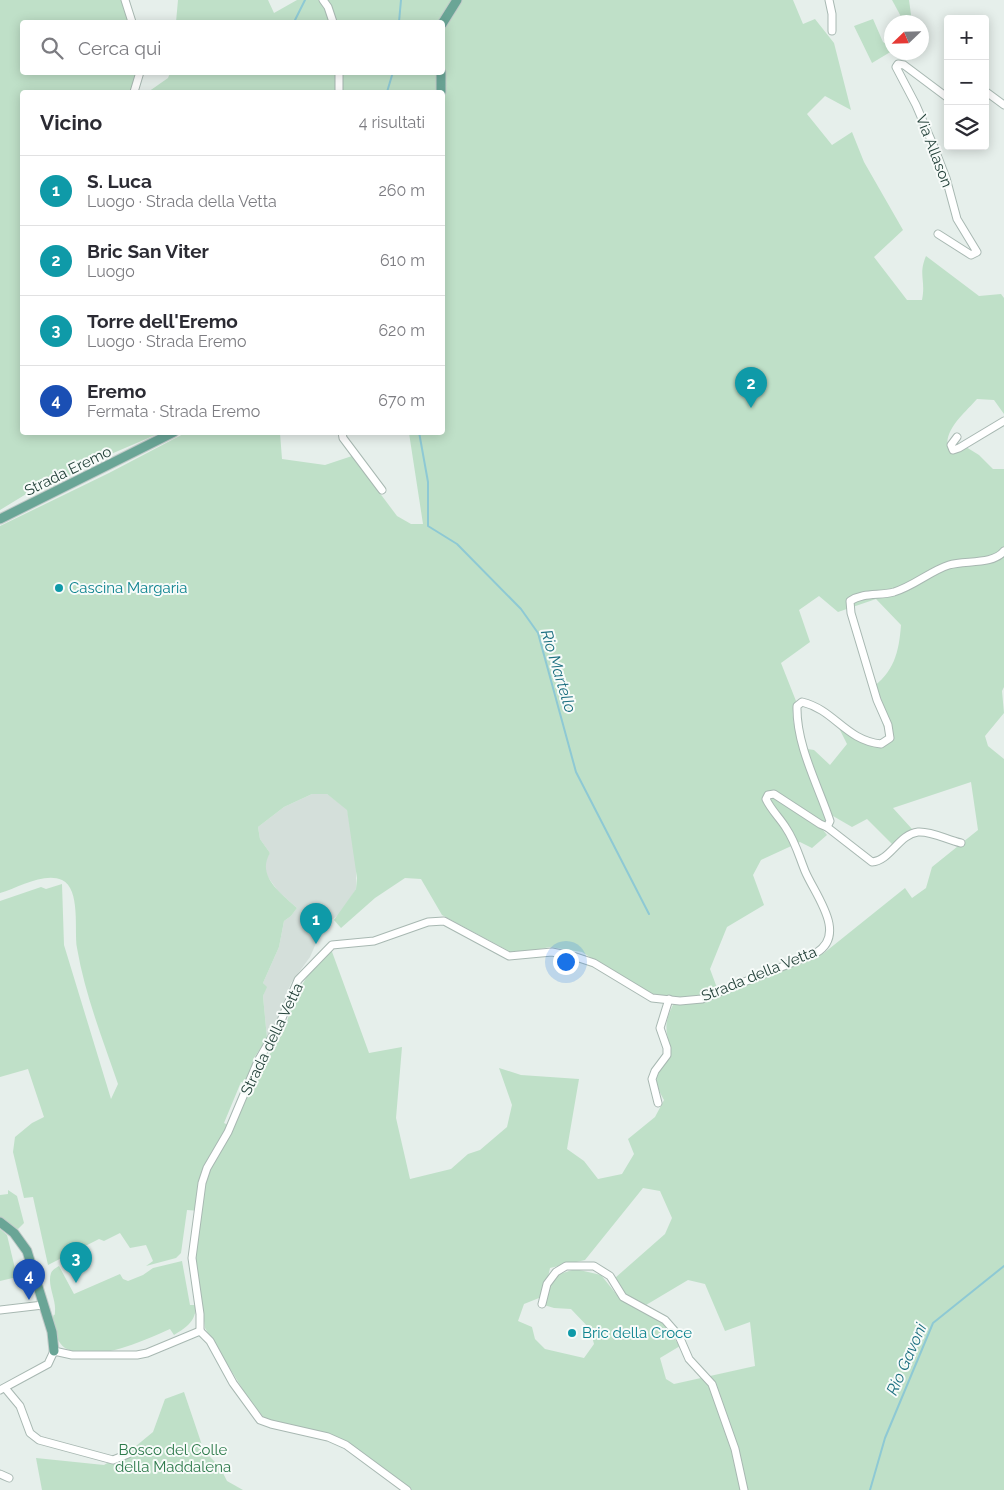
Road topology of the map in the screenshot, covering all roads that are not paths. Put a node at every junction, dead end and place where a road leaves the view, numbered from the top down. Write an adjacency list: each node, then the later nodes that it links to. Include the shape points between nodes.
1 (125, 0): 5 (street)
2 (323, 0): 6 (street)
3 (457, 0): 7 (main road)
4 (829, 0): 8 (street)
5 (131, 20)
6 (332, 20)
7 (444, 20)
8 (832, 31)
9 (139, 75): 12 (street)
10 (339, 75): 13 (street)
11 (441, 75): 14 (main road)
12 (135, 90)
13 (339, 90)
14 (441, 90)
15 (989, 94): 17 (street)
16 (944, 95): 18 (street, Via Allason, via 904,65 896,67 934,147 957,219 977,252 971,255)
17 (1004, 104)
18 (938, 234)
19 (1004, 421): 22 (street, via 953,450 951,445)
20 (168, 435): 24 (main road, Strada Eremo)
21 (342, 435): 23 (street)
22 (957, 437)
23 (382, 490)
24 (0, 519)
25 (1003, 553): 26 (street, via 997,557 949,565 909,587 858,595 850,601 890,738 881,744 866,742 815,705 802,702 797,706 796,716 804,749 830,821)
26 (827, 827): 27 (street, Strada della Vetta, via 872,862 916,832); 28 (street, Strada della Vetta, via 777,796 771,794 766,799 787,828 805,872 826,910 829,939 825,948 702,999)
27 (961, 843)
28 (669, 999): 29 (street, via 660,1028 668,1048 667,1055 652,1079); 34 (street, Strada della Vetta, via 650,997 584,959 552,952 509,956 444,921 428,922 374,941 329,947 298,980 228,1132 207,1168 192,1258)
29 (658, 1103)
30 (0, 1222): 32 (main road, via 14,1233 27,1251)
31 (542, 1304): 41 (street, via 549,1280 556,1272 566,1266 594,1266 610,1276 623,1298 665,1320 679,1336 689,1359 715,1390 739,1462)
32 (43, 1305): 33 (street); 35 (main road)
33 (0, 1310)
34 (200, 1331): 35 (street, via 137,1355 72,1355); 40 (street, via 210,1341 233,1383 260,1420 328,1437 346,1445)
35 (54, 1351): 36 (street, via 48,1364)
36 (2, 1389): 37 (street, via 20,1406 30,1433 39,1440 113,1460)
37 (128, 1454)
38 (0, 1474): 39 (street)
39 (9, 1478)
40 (407, 1490)
41 (744, 1490)

